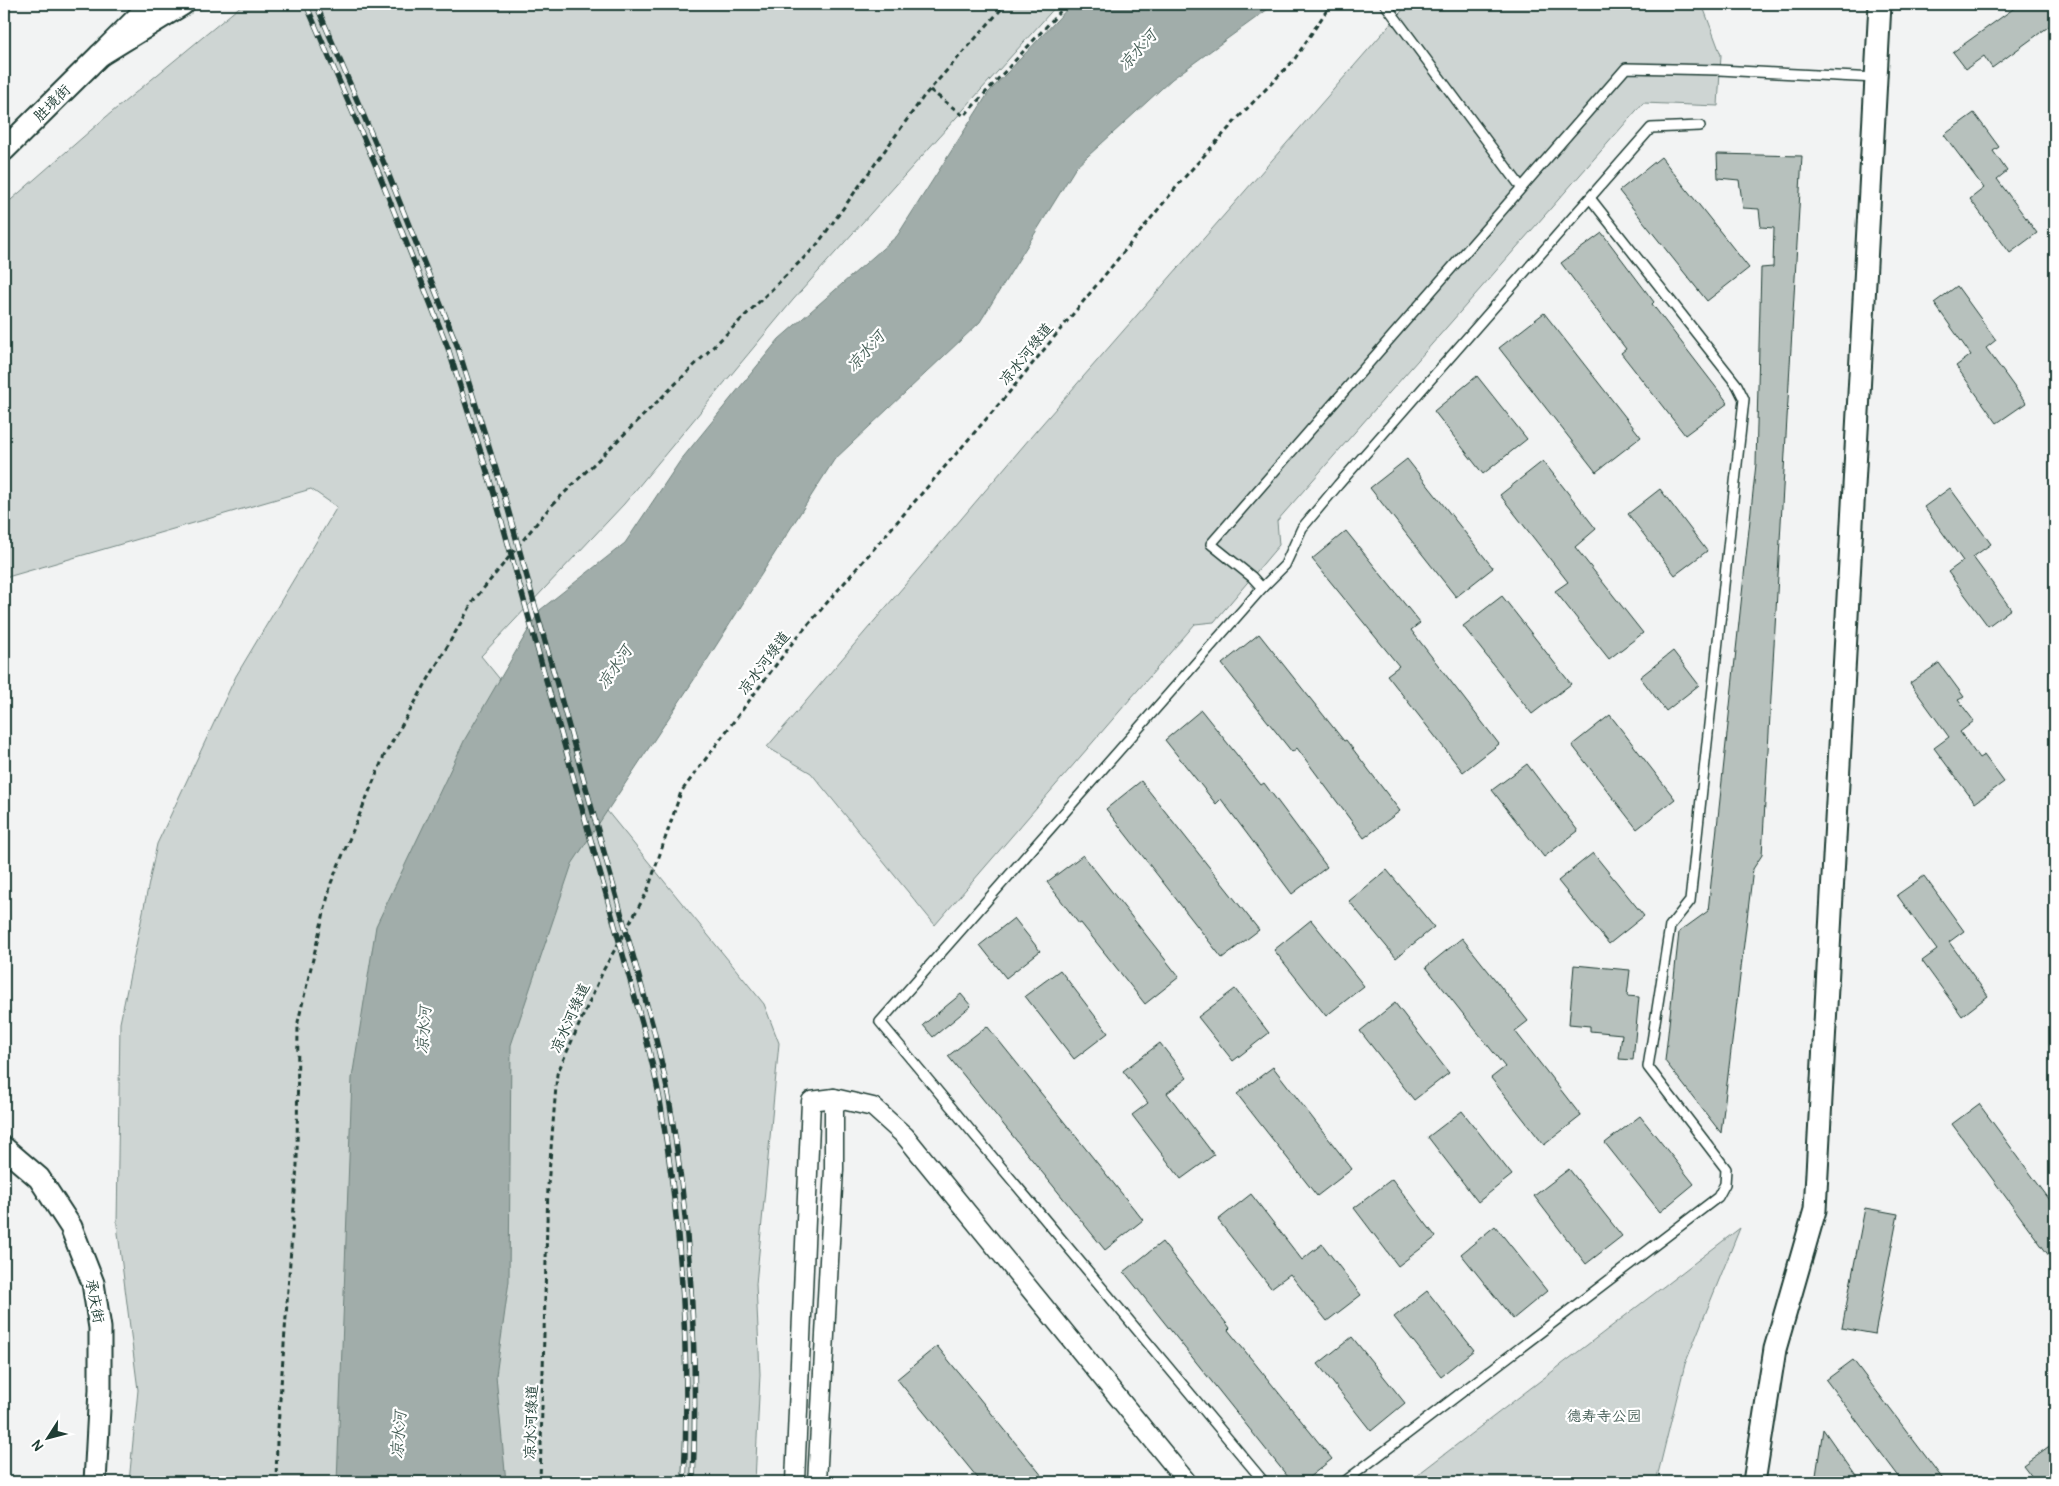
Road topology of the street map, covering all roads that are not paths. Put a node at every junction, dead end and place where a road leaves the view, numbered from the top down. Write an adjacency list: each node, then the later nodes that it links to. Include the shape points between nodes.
1 (150, 4): 5 (street)
2 (183, 4): 5 (street)
3 (1385, 4): 9 (lane)
4 (1880, 4): 6 (street)
5 (100, 55): 8 (street, 胜境街)
6 (1876, 78): 9 (lane, via 1626,68); 20 (street, via 1815,1210 1775,1349)
7 (1700, 126): 10 (lane, via 1651,128)
8 (4, 150)
9 (1521, 188): 11 (lane, via 1211,544)
10 (1590, 198): 11 (lane, via 1338,485 1302,528 1284,565); 19 (lane, via 1737,385 1744,399 1690,901 1670,926 1648,1067 1726,1169 1725,1184 1718,1197)
11 (1262, 588): 18 (lane, via 880,1022)
12 (834, 1098): 15 (street, via 811,1101); 16 (street, via 834,1169); 17 (street, via 873,1107 905,1136)
13 (4, 1148): 14 (street, 承庆街, via 39,1178 71,1227 94,1283 100,1328)
14 (95, 1482)
15 (795, 1482)
16 (817, 1482)
17 (1187, 1482)
18 (1264, 1482)
19 (1344, 1482)
20 (1754, 1482)

